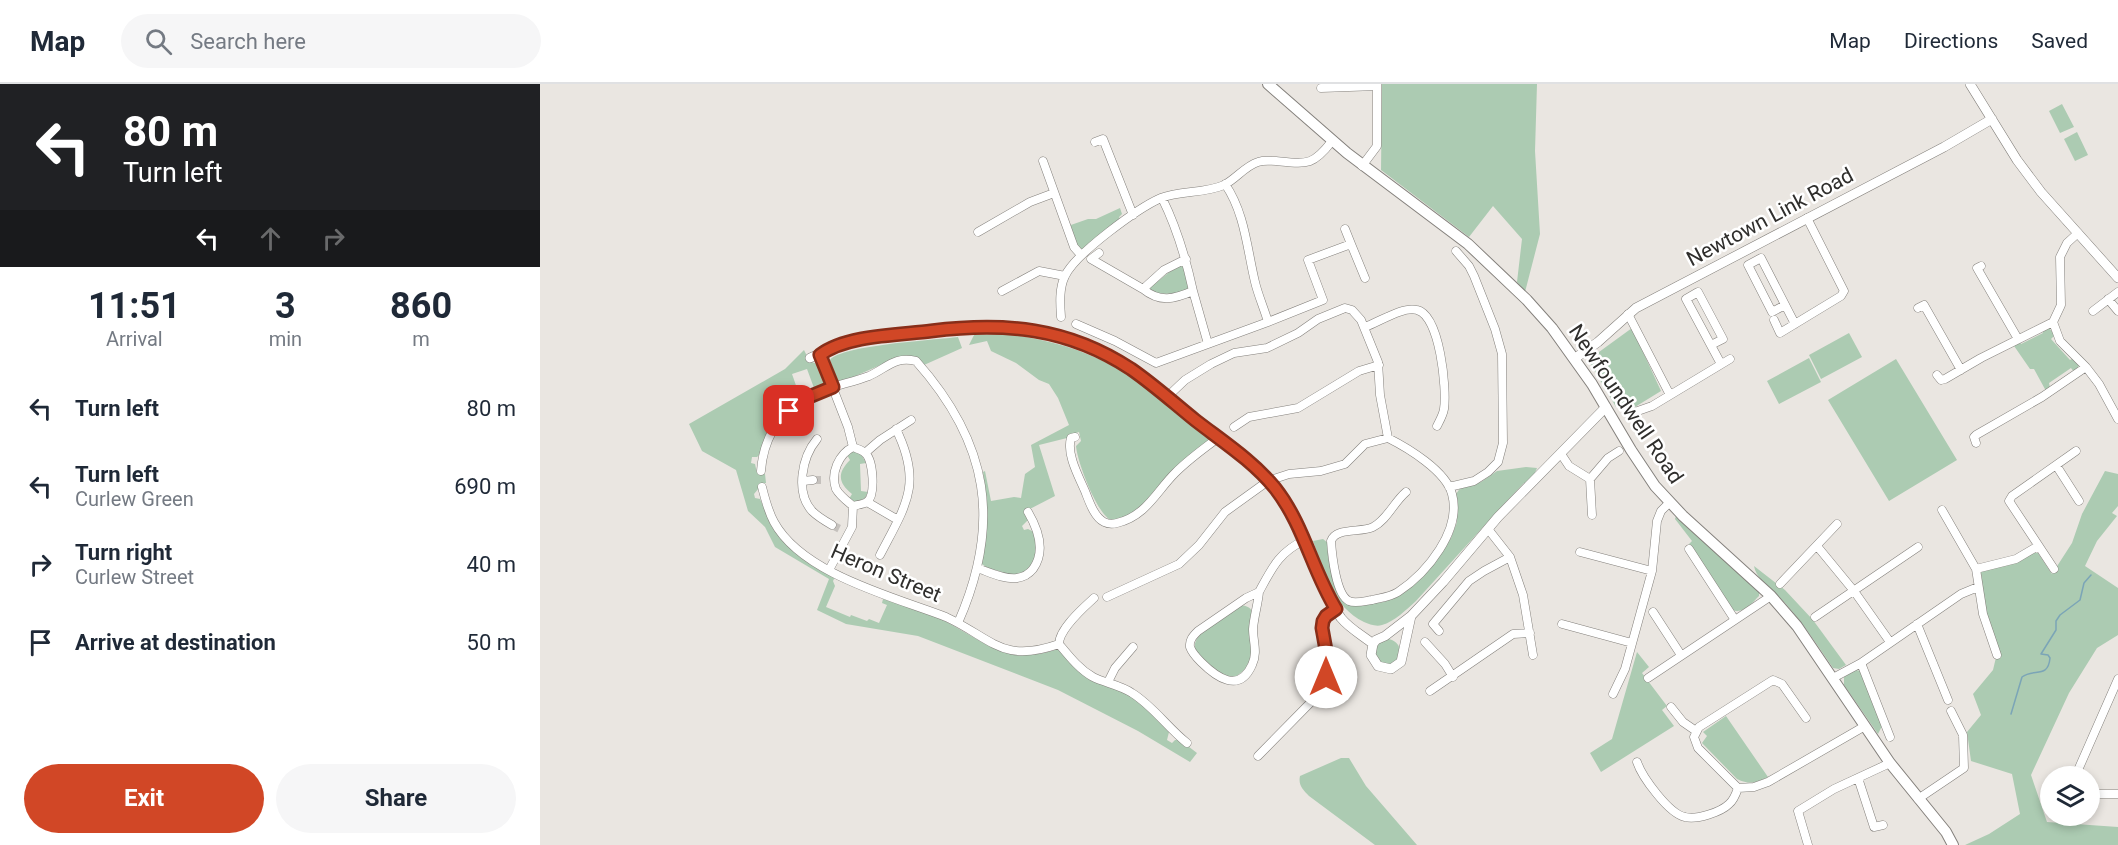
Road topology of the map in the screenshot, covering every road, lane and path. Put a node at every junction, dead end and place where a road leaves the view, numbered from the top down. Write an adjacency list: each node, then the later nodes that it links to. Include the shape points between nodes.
1 (1268, 84): 6 (main road, Newfoundwell Road)
2 (1970, 84): 5 (street)
3 (1377, 85): 4 (street); 9 (street, via 1377,146)
4 (1321, 88)
5 (1992, 119): 14 (street, Newtown Link Road); 17 (street, via 2041,192)
6 (1332, 141): 9 (main road, Newfoundwell Road); 10 (street, via 1314,161 1255,162)
7 (1095, 142): 13 (street, via 1103,139)
8 (1042, 161): 11 (street)
9 (1362, 166): 49 (main road, Newfoundwell Road, via 1502,274 1552,328)
10 (1225, 184): 12 (street); 39 (street, via 1238,209)
11 (1054, 193): 16 (street); 21 (street, via 1074,247)
12 (1162, 198): 13 (street); 22 (street)
13 (1133, 215): 21 (street)
14 (1807, 218): 36 (street, Newtown Link Road); 42 (street, via 1844,291)
15 (1345, 229): 18 (street)
16 (978, 232)
17 (2078, 233): 26 (street); 40 (street, via 2060,257 2061,305)
18 (1351, 243): 25 (street); 39 (street, via 1308,260 1323,300)
19 (1455, 251): 84 (street, via 1474,276 1500,341 1503,427 1501,455 1494,468 1474,481)
20 (1099, 253): 27 (street, via 1092,259)
21 (1081, 255): 24 (street)
22 (1186, 259): 27 (street, via 1164,270); 29 (street)
23 (1981, 266): 44 (street, via 1977,268)
24 (1065, 276): 28 (street, via 1040,271); 37 (street)
25 (1365, 278)
26 (2118, 278)
27 (1143, 289): 29 (street, via 1152,297 1165,299)
28 (1002, 291)
29 (1193, 291): 45 (street)
30 (2118, 292): 31 (street)
31 (2108, 299): 34 (street); 35 (street)
32 (1785, 305): 32 (street, via 1761,258 1748,265 1772,312); 42 (street)
33 (1918, 308): 54 (street, via 1924,304)
34 (2093, 311)
35 (2118, 311)
36 (1628, 314): 49 (street, Newtown Link Road); 57 (street)
37 (1061, 317)
38 (1773, 320): 42 (street, via 1780,333)
39 (1268, 322): 45 (street)
40 (2053, 322): 44 (street); 53 (street, via 2060,341)
41 (1076, 324): 45 (street, via 1156,363)
42 (1795, 324)
43 (1365, 327): 52 (street); 58 (street, via 1352,310 1345,308 1274,345 1234,353 1211,364); 63 (street, via 1405,310 1419,310 1426,316 1443,364 1445,402)
44 (2018, 339): 54 (street)
45 (1208, 344)
46 (1711, 345): 46 (street, via 1686,299 1698,292 1723,339); 51 (street)
47 (820, 355): 48 (street); 56 (street); 58 (street, via 849,343 904,334 987,326 1030,329 1099,352 1130,369)
48 (810, 357)
49 (1574, 359): 59 (main road, Newfoundwell Road)
50 (1730, 359): 51 (street)
51 (1721, 364): 57 (street)
52 (1379, 365): 64 (street, via 1359,371 1298,408 1249,417); 68 (street)
53 (2086, 367): 61 (street, via 2100,384); 70 (street, via 1976,435)
54 (1961, 370): 55 (street, via 1941,380)
55 (1937, 375)
56 (833, 387): 71 (street); 77 (street, via 804,399 782,417 758,460); 106 (street, via 871,375 893,361 908,359 921,367 947,404 976,459 984,508)
57 (1670, 395): 60 (street)
58 (1166, 398): 67 (street)
59 (1606, 407): 75 (street); 89 (main road, Newfoundwell Road, via 1635,457)
60 (1632, 413)
61 (2118, 419)
62 (911, 420): 65 (street)
63 (1437, 426)
64 (1234, 427)
65 (896, 429): 74 (street); 94 (street, via 910,467 908,496)
66 (1075, 437): 67 (street, via 1071,438 1070,449 1083,486 1100,519 1112,524 1139,514 1174,474)
67 (1218, 438): 83 (street)
68 (1388, 438): 83 (street, via 1365,444 1344,464); 84 (street, via 1424,460)
69 (817, 439): 82 (street, via 807,454)
70 (1976, 443)
71 (853, 447): 74 (street); 81 (street, via 841,457)
72 (1619, 451): 78 (street)
73 (2076, 451): 76 (street)
74 (865, 453): 88 (street, via 872,469)
75 (1561, 454): 78 (street, via 1569,466); 97 (street)
76 (2056, 465): 87 (street); 100 (street, via 2009,501)
77 (760, 471)
78 (1590, 479): 93 (street)
79 (813, 480): 82 (street)
80 (824, 480): 81 (street)
81 (834, 480): 90 (street, via 839,494)
82 (803, 481): 96 (street, via 811,510)
83 (1268, 481): 98 (street); 116 (street, via 1225,512 1179,564)
84 (1449, 487): 86 (street, via 1454,507 1452,524 1444,543 1417,576 1396,593 1368,601 1350,601 1338,584 1332,538 1377,524)
85 (760, 492): 109 (street, Heron Street, via 782,535 798,551)
86 (1406, 492)
87 (2079, 501)
88 (867, 502): 90 (street); 94 (street)
89 (1669, 503): 110 (street, via 1657,521); 115 (main road, Newfoundwell Road)
90 (853, 506): 109 (street, via 854,521 845,532)
91 (1942, 510): 107 (street)
92 (1028, 512): 106 (street, via 1040,548 1030,572 1012,578)
93 (1592, 515)
94 (898, 520): 104 (street)
95 (1837, 524): 99 (street)
96 (832, 525)
97 (1488, 529): 105 (street); 120 (street)
98 (1305, 540): 114 (street, via 1278,559); 118 (street)
99 (1816, 546): 111 (street); 113 (street)
100 (2038, 546): 107 (street, via 2016,558); 108 (street)
101 (1918, 547): 113 (street)
102 (1689, 549): 122 (street)
103 (1580, 552): 110 (street)
104 (880, 555)
105 (1510, 557): 126 (street, via 1470,581 1431,621); 127 (street)
106 (977, 568): 123 (street)
107 (1976, 569): 112 (street)
108 (2054, 569)
109 (829, 570): 123 (street, Heron Street)
110 (1652, 571): 131 (street)
111 (1780, 584)
112 (1978, 587): 125 (street); 138 (street)
113 (1854, 591): 121 (street); 130 (street)
114 (1259, 592): 114 (street, via 1252,665 1233,681 1221,679 1193,653 1192,637)
115 (1771, 596): 122 (street); 142 (main road, Newfoundwell Road)
116 (1107, 597)
117 (1094, 598): 132 (street, via 1069,625)
118 (1336, 609): 133 (street, via 1342,619); 155 (street, via 1323,621 1329,667 1322,688)
119 (1653, 612): 137 (street)
120 (1411, 616): 128 (street); 135 (street)
121 (1815, 617)
122 (1735, 620): 137 (street)
123 (958, 623): 132 (street, Heron Street, via 1005,650 1035,652)
124 (1562, 624): 131 (street)
125 (1917, 624): 130 (street); 147 (street)
126 (1440, 631)
127 (1530, 633): 136 (street); 140 (street, via 1513,634)
128 (1384, 636): 133 (street); 135 (street, via 1398,639)
129 (1425, 642): 140 (street)
130 (1890, 642): 139 (street)
131 (1632, 643): 146 (street)
132 (1059, 644): 144 (street, via 1084,671)
133 (1373, 644): 135 (street, via 1373,661 1384,669 1401,662)
134 (1133, 647): 144 (street, via 1114,668)
135 (1403, 647)
136 (1533, 655)
137 (1681, 655): 141 (street)
138 (1996, 655)
139 (1861, 663): 142 (street); 153 (street)
140 (1453, 677): 145 (street)
141 (1648, 678)
142 (1833, 678): 151 (main road, Newfoundwell Road)
143 (2118, 679): 158 (street)
144 (1108, 682): 154 (street, via 1144,701)
145 (1430, 691)
146 (1613, 694)
147 (1948, 700)
148 (1671, 707): 152 (street)
149 (1951, 711): 163 (street, via 1963,735 1964,768)
150 (1806, 718): 152 (street, via 1782,684 1773,680)
151 (1865, 726): 157 (main road, Newfoundwell Road); 160 (street, via 1768,782)
152 (1696, 731): 160 (street, via 1698,748)
153 (1890, 737)
154 (1187, 743)
155 (1258, 756)
156 (1637, 762): 160 (street, via 1648,783 1685,817 1729,805)
157 (1890, 763): 159 (street); 163 (main road, Newfoundwell Road)
158 (2080, 766)
159 (1858, 778): 164 (street, via 1875,827); 165 (street, via 1798,811)
160 (1738, 788)
161 (2100, 794): 162 (street)
162 (2118, 794)
163 (1918, 799): 166 (main road, Newfoundwell Road)
164 (1883, 825)
165 (1809, 845)
166 (1953, 845)

